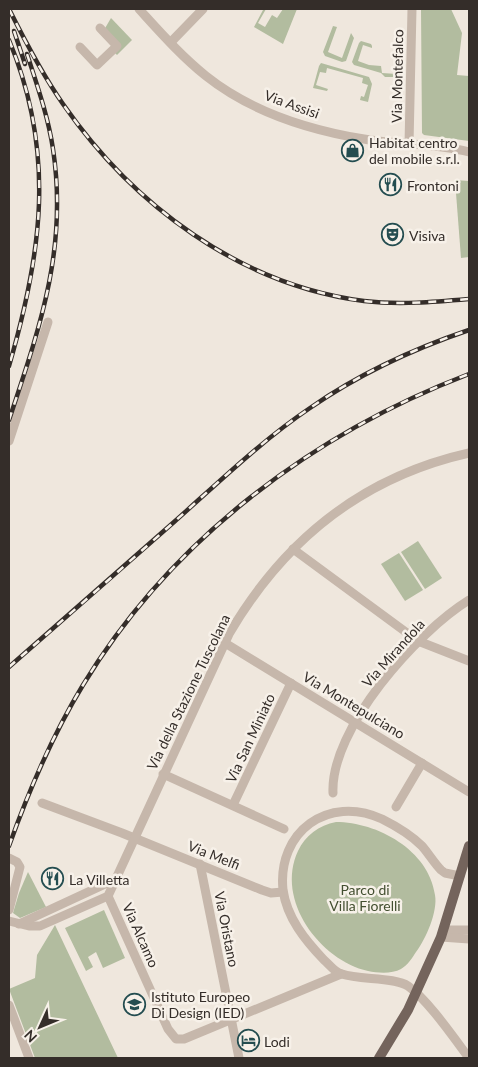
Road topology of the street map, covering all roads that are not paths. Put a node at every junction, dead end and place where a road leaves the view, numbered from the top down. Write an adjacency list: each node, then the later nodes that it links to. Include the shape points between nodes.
1 (139, 9): 5 (street, Via Assisi)
2 (203, 9): 5 (street)
3 (412, 9): 7 (street, Via Montefalco)
4 (100, 28): 6 (street, via 117,46 97,65)
5 (171, 42): 7 (street, Via Assisi, via 221,87 283,118 355,138)
6 (80, 47)
7 (409, 144): 8 (street, Via Assisi)
8 (469, 152)
9 (48, 322): 10 (street)
10 (9, 441)
11 (469, 453): 12 (street, Via della Stazione Tuscolana, via 444,459 369,490 321,523)
12 (292, 549): 14 (street); 15 (street, Via della Stazione Tuscolana, via 254,595)
13 (469, 600): 14 (street, Via Mirandola)
14 (418, 641): 16 (street); 18 (street, Via Mirandola, via 379,686)
15 (225, 643): 17 (street, Via Montepulciano); 20 (street, Via della Stazione Tuscolana)
16 (469, 661)
17 (291, 683): 18 (street, Via Montepulciano); 24 (street, Via San Miniato)
18 (356, 722): 19 (street, Via Montepulciano); 22 (street, Via Mirandola, via 338,758)
19 (422, 763): 21 (street, Via Montepulciano); 25 (street)
20 (163, 774): 24 (street); 27 (street, Via della Stazione Tuscolana)
21 (469, 792)
22 (333, 793)
23 (42, 803): 27 (street, Via Melfi)
24 (233, 805): 26 (street)
25 (396, 807)
26 (284, 829)
27 (134, 838): 30 (street, Via Melfi); 32 (street, Via della Stazione Tuscolana)
28 (468, 849): 31 (main road)
29 (12, 860): 35 (street, via 20,867)
30 (200, 864): 33 (street, Via Melfi, via 262,890); 44 (street, Via Oristano)
31 (460, 876): 33 (street, via 441,870 422,846 381,818 344,811 318,818 292,842 284,862); 39 (main road)
32 (116, 879): 34 (street, Via della Stazione Tuscolana); 37 (street)
33 (283, 892): 41 (street, via 300,932)
34 (108, 896): 37 (street, via 40,926); 44 (street, Via Alcamo, via 173,1037 182,1040)
35 (9, 910)
36 (9, 921): 37 (street)
37 (19, 924)
38 (469, 930): 39 (street)
39 (443, 934): 40 (street); 42 (main road)
40 (469, 939)
41 (341, 974): 42 (street, via 399,982); 44 (street, Via Alcamo)
42 (416, 993): 47 (main road); 48 (street)
43 (9, 1004): 45 (street)
44 (232, 1019): 46 (street, Via Oristano)
45 (29, 1058)
46 (239, 1058)
47 (379, 1058)
48 (469, 1058)

